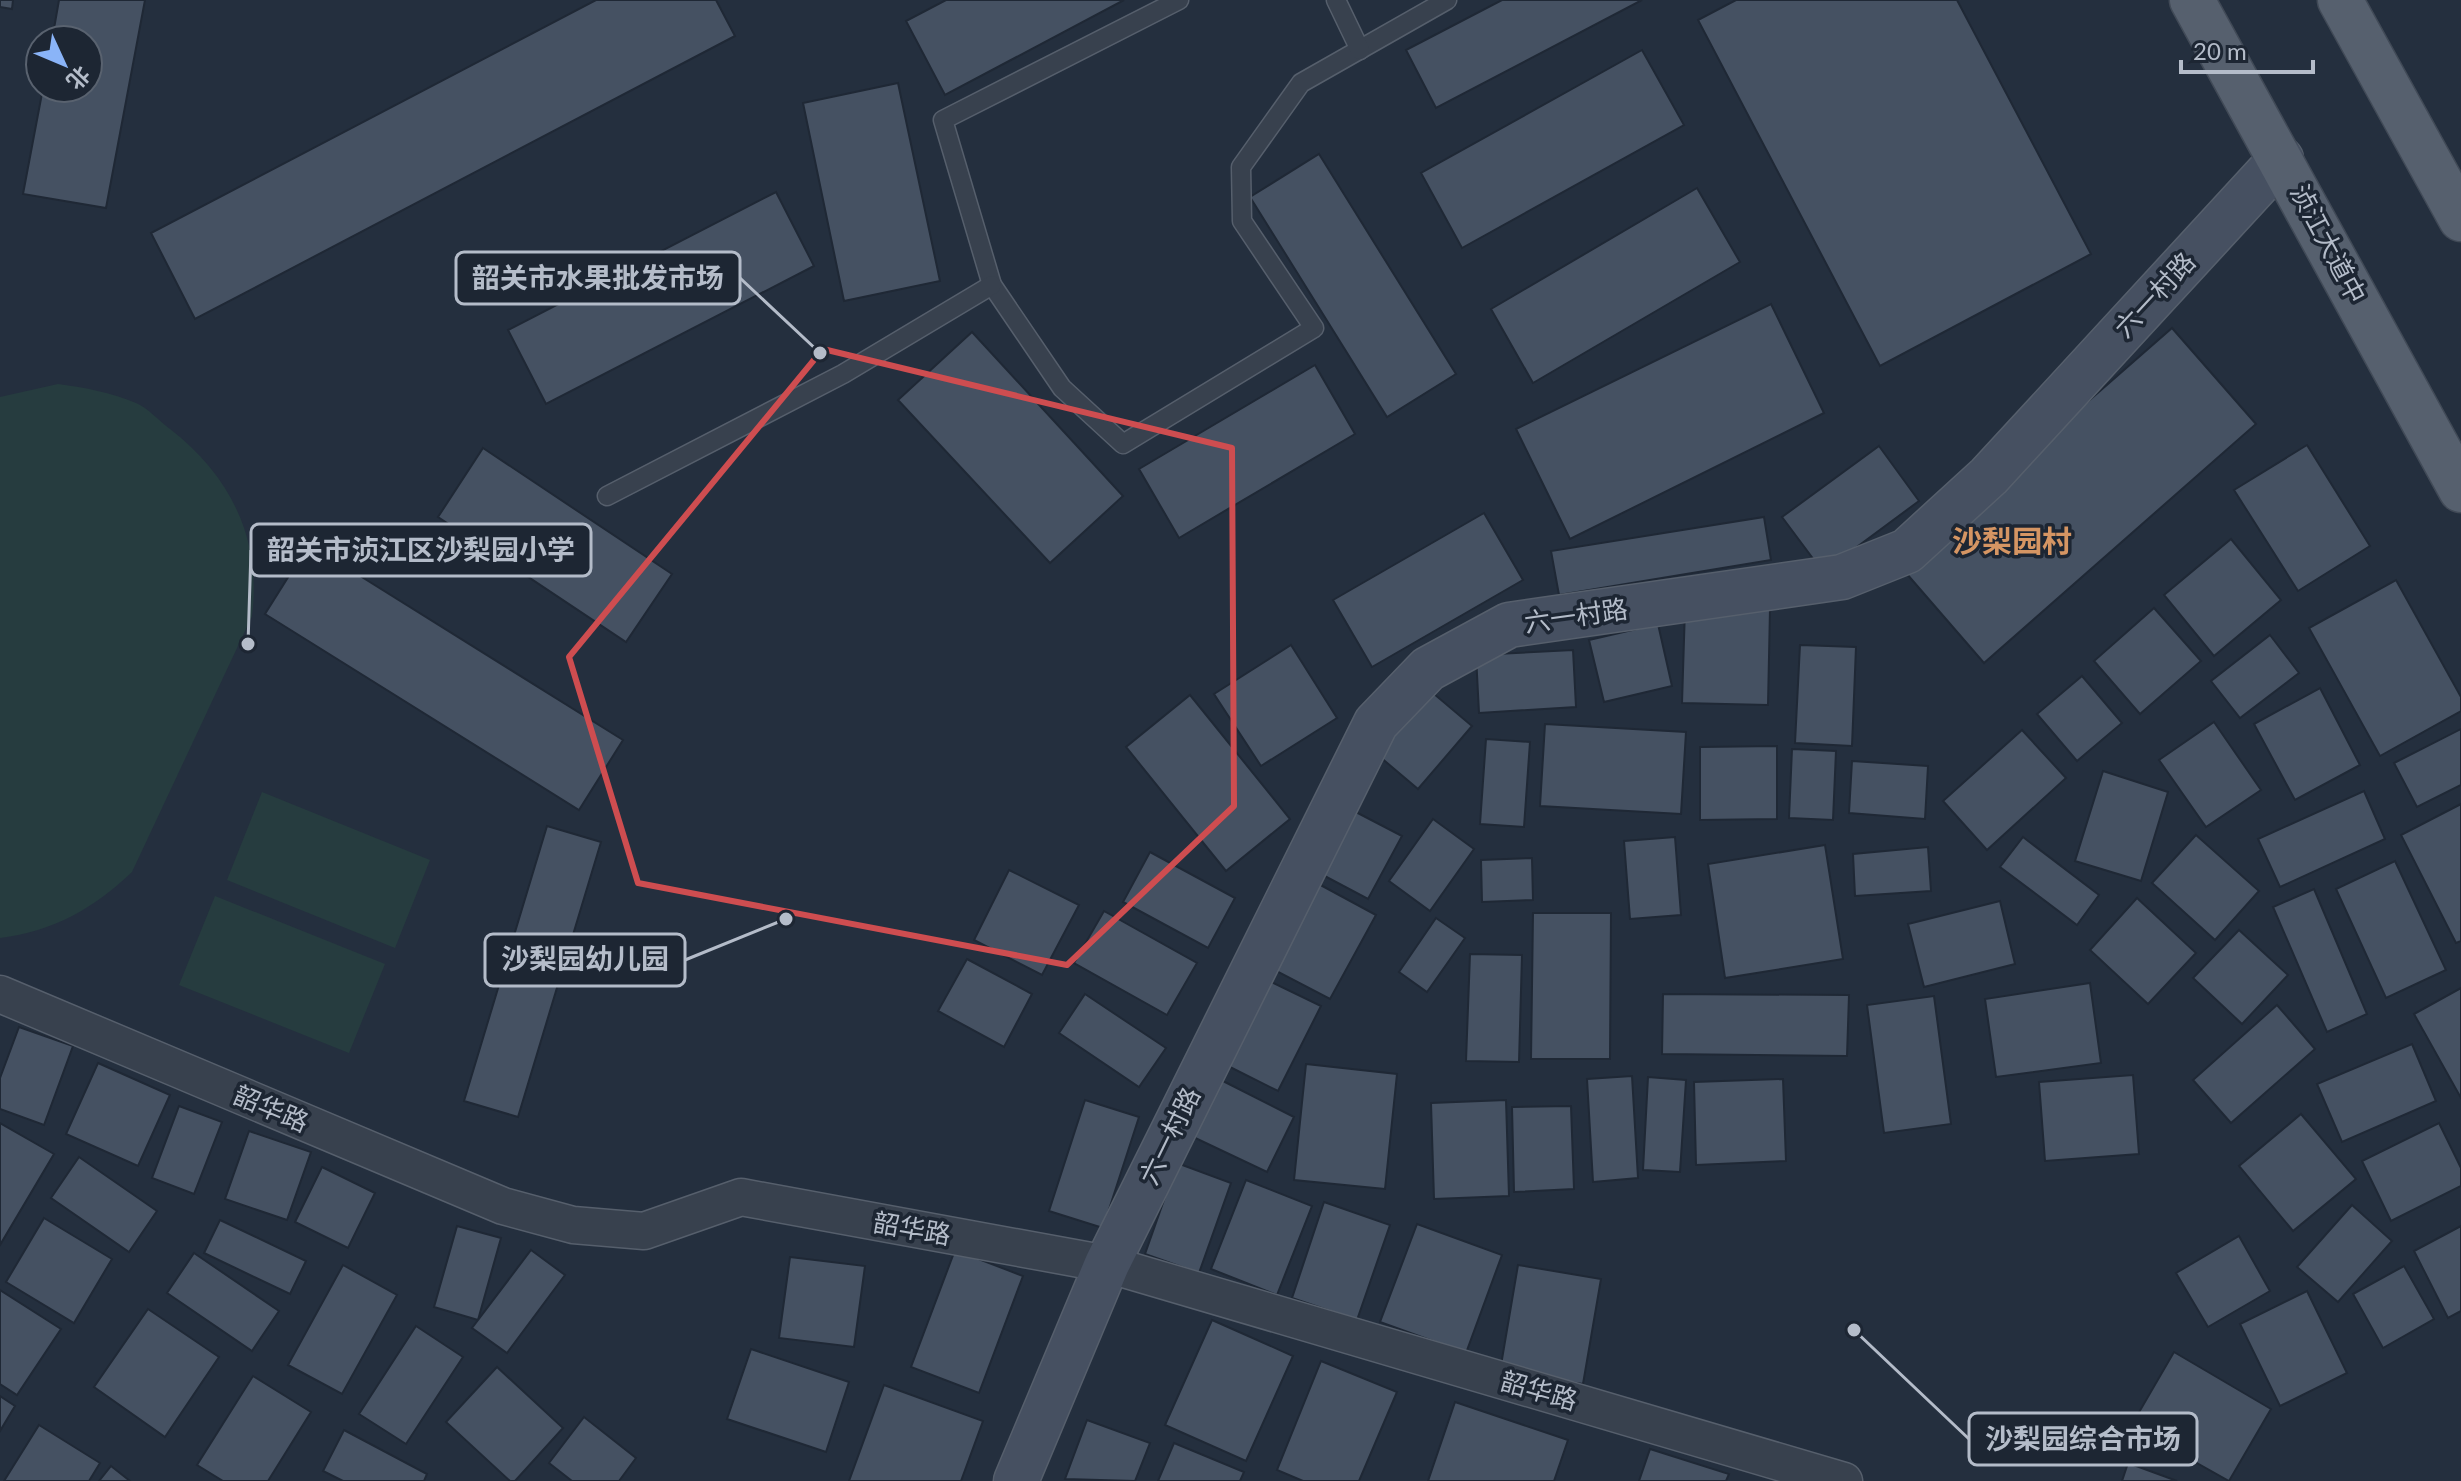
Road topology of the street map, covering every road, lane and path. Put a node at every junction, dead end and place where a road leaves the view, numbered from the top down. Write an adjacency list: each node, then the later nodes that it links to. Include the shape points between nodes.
1 (1179, 0): 9 (lane, via 943,120)
2 (1336, 0): 6 (lane)
3 (1447, 0): 6 (lane)
4 (2192, 0): 7 (main road, 浈江大道中)
5 (2340, 0): 8 (main road)
6 (1360, 50): 9 (lane, via 1301,83 1241,167 1242,221 1314,328 1123,444 1062,388)
7 (2281, 159): 10 (main road, 浈江大道中); 13 (street, 六一村路, via 1989,476 1907,551 1842,577 1509,625 1428,669 1376,723)
8 (2461, 219)
9 (992, 285): 11 (lane, via 843,374)
10 (2461, 490)
11 (607, 496)
12 (0, 994): 13 (street, 韶华路, via 503,1206 573,1225 644,1231 741,1197)
13 (1107, 1264): 14 (street, 六一村路); 15 (street, 韶华路)
14 (1016, 1481)
15 (1844, 1481)

